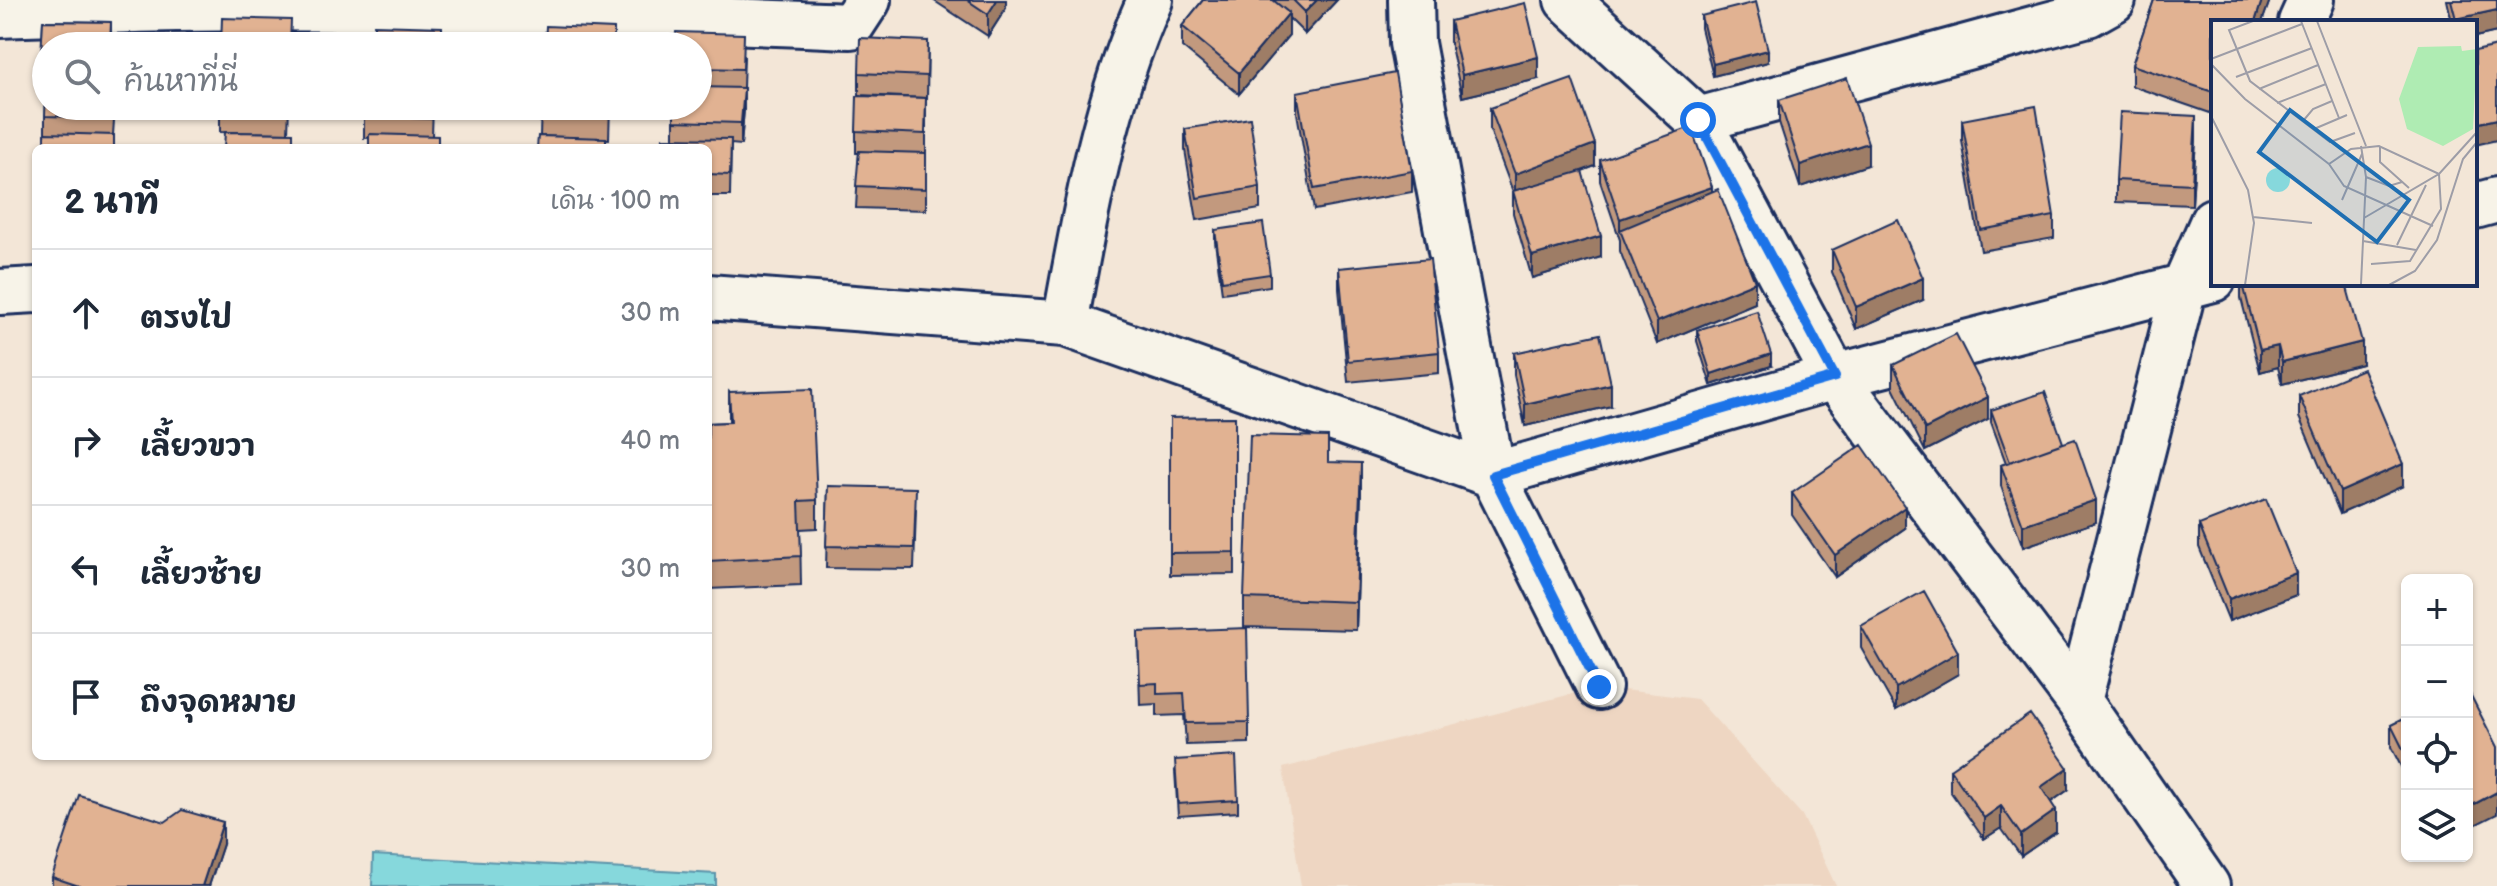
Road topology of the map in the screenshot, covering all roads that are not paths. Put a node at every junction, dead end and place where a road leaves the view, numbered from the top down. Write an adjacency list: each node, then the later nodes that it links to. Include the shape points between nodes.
1 (868, 0): 8 (street, via 851,26)
2 (1150, 0): 19 (street, via 1105,122)
3 (1411, 0): 21 (street, via 1412,43)
4 (1567, 0): 11 (street)
5 (2113, 0): 11 (street, via 2088,14)
6 (2311, 0): 10 (street)
7 (276, 4): 8 (street); 9 (street)
8 (512, 7)
9 (0, 15)
10 (2302, 20)
11 (1698, 120): 20 (street)
12 (2497, 200): 13 (street)
13 (2477, 205)
14 (2211, 229): 15 (street)
15 (2198, 283): 20 (street); 23 (street)
16 (32, 290): 17 (street)
17 (0, 292)
18 (712, 297): 19 (street)
19 (1065, 324): 21 (street)
20 (1835, 377): 21 (street); 23 (street)
21 (1493, 475): 22 (street)
22 (1599, 687)
23 (2079, 701): 24 (street)
24 (2207, 886)

